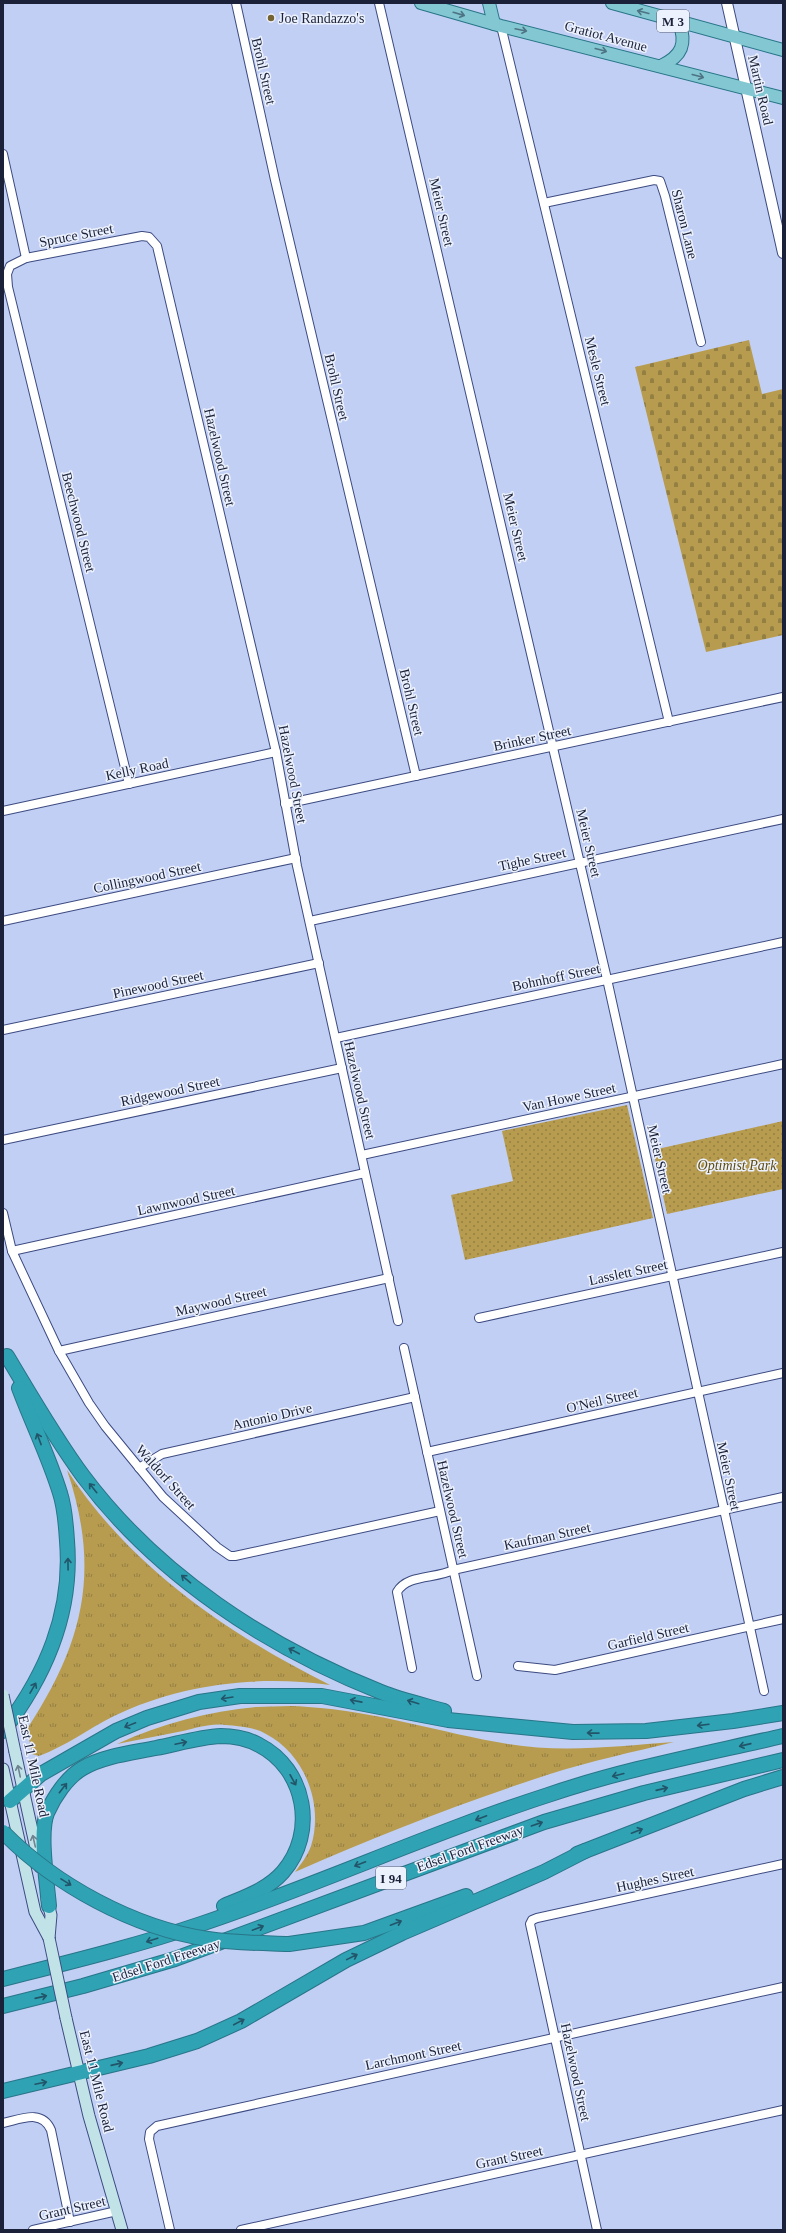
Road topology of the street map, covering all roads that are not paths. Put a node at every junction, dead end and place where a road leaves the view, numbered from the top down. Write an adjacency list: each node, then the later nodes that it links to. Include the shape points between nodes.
1 (236, 3): 25 (street, Brohl Street, via 275,180)
2 (379, 3): 23 (street, Meier Street)
3 (421, 3): 8 (main road, Gratiot Avenue, one-way to 8)
4 (489, 3): 8 (main road)
5 (612, 3): 7 (main road, M 3, one-way to 5)
6 (727, 3): 9 (street, Martin Road)
7 (679, 22): 9 (main road, M 3); 11 (main road, via 684,38 682,45 675,58)
8 (497, 25): 11 (main road, Gratiot Avenue, one-way to 11); 15 (street, Mesle Street)
9 (734, 37): 10 (main road, M 3); 12 (street, Martin Road)
10 (783, 50)
11 (661, 66): 12 (main road, Gratiot Avenue, one-way to 12)
12 (746, 89): 13 (main road, Gratiot Avenue); 17 (street, Martin Road)
13 (783, 98)
14 (3, 154): 18 (street)
15 (544, 203): 20 (street, Sharon Lane, via 649,180 660,181 666,196); 22 (street, Mesle Street)
16 (149, 236): 18 (street, Spruce Street, via 135,236); 24 (street, Hazelwood Street, via 157,246)
17 (783, 253)
18 (26, 258): 19 (street, Spruce Street)
19 (10, 266): 26 (street, Beechwood Street, via 7,274 8,287)
20 (701, 342)
21 (783, 697): 22 (street, Brinker Street)
22 (668, 722): 23 (street, Brinker Street)
23 (554, 747): 25 (street, Brinker Street); 31 (street, Meier Street)
24 (276, 752): 26 (street, Kelly Road); 27 (street, Hazelwood Street)
25 (416, 776): 27 (street, Brinker Street)
26 (129, 784): 28 (street, Kelly Road)
27 (285, 804): 30 (street, Hazelwood Street)
28 (3, 811)
29 (783, 819): 31 (street, Tighe Street)
30 (296, 858): 32 (street, Collingwood Street); 33 (street, Hazelwood Street)
31 (580, 862): 33 (street, Tighe Street); 36 (street, Meier Street)
32 (3, 921)
33 (310, 921): 35 (street, Hazelwood Street)
34 (783, 942): 36 (street, Bohnhoff Street)
35 (319, 963): 37 (street, Pinewood Street); 38 (street, Hazelwood Street)
36 (607, 979): 38 (street, Bohnhoff Street); 41 (street, Meier Street)
37 (3, 1030)
38 (336, 1038): 40 (street, Hazelwood Street)
39 (783, 1064): 41 (street, Van Howe Street)
40 (342, 1068): 42 (street, Ridgewood Street); 43 (street, Hazelwood Street)
41 (633, 1096): 43 (street, Van Howe Street); 48 (street, Meier Street)
42 (3, 1140)
43 (362, 1155): 44 (street, Hazelwood Street)
44 (365, 1173): 46 (street, Lawnwood Street); 49 (street, Hazelwood Street)
45 (3, 1213): 46 (street, Waldorf Street)
46 (12, 1251): 53 (street, Waldorf Street)
47 (783, 1252): 48 (street, Lasslett Street)
48 (672, 1276): 50 (street, Lasslett Street); 56 (street, Meier Street)
49 (389, 1278): 51 (street, Hazelwood Street); 53 (street, Maywood Street)
50 (479, 1318)
51 (398, 1321)
52 (404, 1348): 57 (street, Hazelwood Street)
53 (59, 1351): 59 (street, Waldorf Street, via 89,1403)
54 (5, 1352): 72 (highway, one-way to 54, via 448,1712 382,1692 324,1667 229,1613 164,1561 108,1507 79,1470); 73 (highway, one-way to 54, via 23,1705 48,1658 62,1619 69,1572 66,1526 60,1493)
55 (783, 1373): 56 (street, O'Neil Street)
56 (697, 1392): 58 (street, O'Neil Street); 62 (street, Meier Street)
57 (415, 1397): 58 (street, Hazelwood Street); 59 (street, Antonio Drive, via 162,1454)
58 (427, 1452): 61 (street, Hazelwood Street)
59 (138, 1468): 61 (street, Waldorf Street, via 190,1523 230,1556)
60 (783, 1497): 62 (street, Kaufman Street)
61 (440, 1511): 63 (street, Hazelwood Street)
62 (724, 1511): 63 (street, Kaufman Street); 65 (street, Meier Street)
63 (453, 1570): 67 (street, Kaufman Street, via 407,1582 397,1592); 68 (street, Hazelwood Street)
64 (783, 1619): 65 (street, Garfield Street)
65 (750, 1626): 66 (street, Garfield Street, via 555,1670); 69 (street, Meier Street)
66 (518, 1666)
67 (412, 1668)
68 (477, 1676)
69 (764, 1691)
70 (3, 1695): 78 (main road, East 11 Mile Road, one-way to 70, bridge)
71 (783, 1713): 72 (highway, one-way to 72, via 646,1731 573,1732)
72 (519, 1728): 78 (highway, one-way to 78, via 448,1720 322,1696 240,1696 199,1702 116,1731 41,1774)
73 (3, 1732)
74 (783, 1736): 85 (highway, Edsel Ford Freeway / I 94, one-way to 85, via 549,1794)
75 (783, 1760): 89 (highway, Edsel Ford Freeway / I 94, one-way to 75, via 175,1959 544,1822 644,1793)
76 (3, 1769): 79 (main road, East 11 Mile Road)
77 (783, 1777): 81 (highway, one-way to 77, via 744,1789)
78 (24, 1790): 79 (highway); 83 (main road, East 11 Mile Road, one-way to 78)
79 (10, 1801): 86 (main road, East 11 Mile Road, via 35,1912)
80 (3, 1832): 81 (highway, one-way to 81, bridge, via 58,1877 86,1894 160,1928 208,1939 289,1944 337,1938 390,1925)
81 (585, 1851): 91 (highway, one-way to 81, via 166,2051 215,2033 241,2021 346,1960 544,1872)
82 (783, 1864): 84 (street, Hughes Street)
83 (49, 1906): 85 (highway, one-way to 85, via 44,1839 47,1814 73,1776 94,1763 129,1754 194,1740 232,1736 260,1745 286,1768 303,1805 302,1835 293,1860 268,1886 223,1906); 86 (main road, East 11 Mile Road)
84 (532, 1920): 90 (street, Hazelwood Street, via 530,1928)
85 (203, 1924): 87 (highway, Edsel Ford Freeway / I 94, one-way to 87, via 126,1948)
86 (49, 1938): 91 (main road, East 11 Mile Road, bridge)
87 (3, 1979)
88 (783, 1987): 90 (street, Larchmont Street)
89 (3, 2006)
90 (555, 2037): 95 (street, Hazelwood Street); 100 (street, Larchmont Street, via 157,2126 150,2132 149,2139)
91 (79, 2072): 92 (highway, one-way to 91); 96 (main road, East 11 Mile Road)
92 (3, 2091)
93 (783, 2110): 95 (street, Grant Street)
94 (3, 2123): 97 (street, via 32,2116 43,2118 47,2123 51,2130)
95 (580, 2155): 101 (street, Grant Street); 102 (street, Hazelwood Street)
96 (117, 2211): 97 (street, Grant Street); 99 (main road, East 11 Mile Road)
97 (70, 2222): 98 (street, Grant Street)
98 (33, 2230)
99 (122, 2230)
100 (170, 2230)
101 (241, 2230)
102 (597, 2230)

